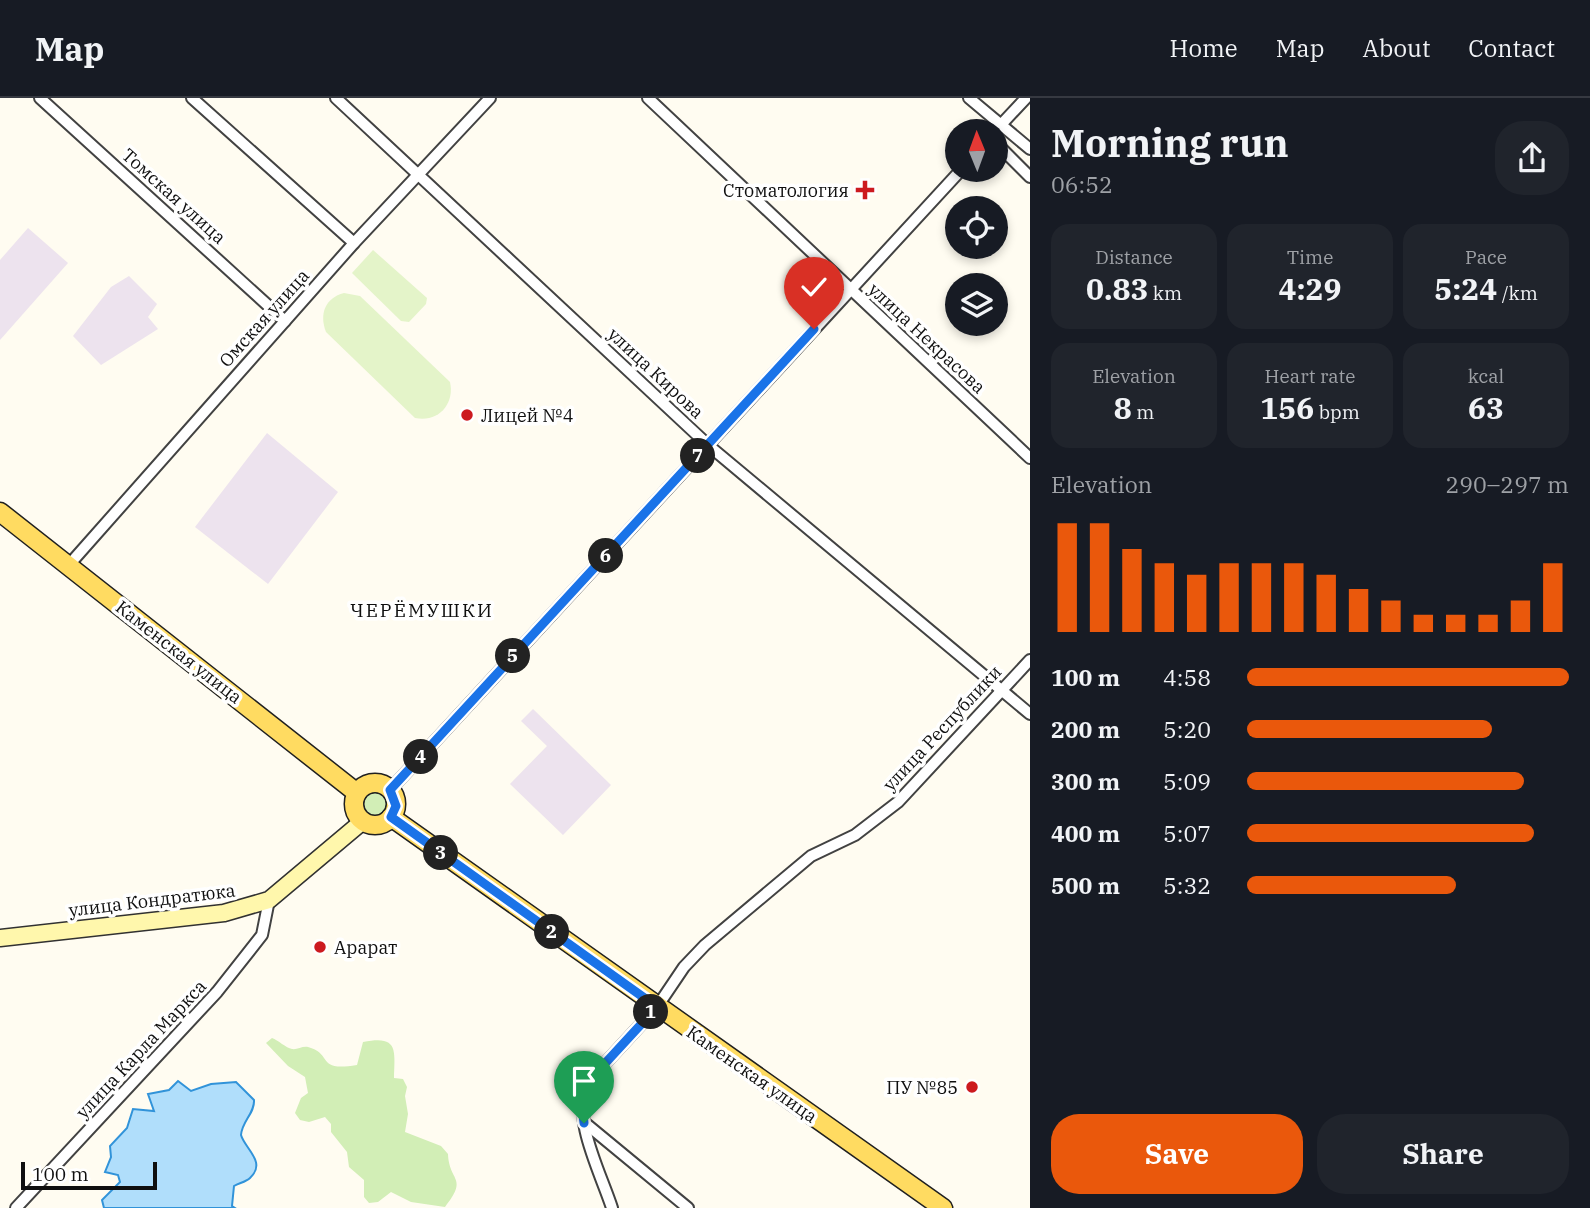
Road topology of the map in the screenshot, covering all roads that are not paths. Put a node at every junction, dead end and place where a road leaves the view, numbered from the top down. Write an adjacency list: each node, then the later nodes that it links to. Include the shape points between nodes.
1 (40, 98): 18 (street, Томская улица)
2 (192, 98): 16 (street)
3 (335, 98): 13 (street, улица Кирова)
4 (490, 98): 13 (street, Омская улица)
5 (648, 98): 17 (street, улица Некрасова)
6 (969, 98): 8 (street)
7 (1026, 98): 9 (street)
8 (989, 119)
9 (1007, 119)
10 (1008, 135): 11 (street)
11 (1030, 149)
12 (1008, 155): 14 (street)
13 (417, 174): 16 (street, Омская улица); 19 (street, улица Кирова)
14 (1030, 177)
15 (950, 182): 17 (street)
16 (354, 243): 18 (street, Омская улица)
17 (850, 290): 19 (street); 20 (street, улица Некрасова)
18 (285, 321): 22 (street, Омская улица)
19 (708, 445): 24 (street, улица Кирова); 26 (street)
20 (1030, 458)
21 (0, 512): 22 (main road, Каменская улица)
22 (68, 566): 27 (main road, Каменская улица)
23 (1030, 660): 24 (street, улица Республики)
24 (1002, 689): 25 (street, улица Кирова); 32 (street, улица Республики, via 898,802 855,835 811,856 705,945)
25 (1030, 714)
26 (390, 790): 27 (main road, via 373,783); 28 (main road, via 396,806)
27 (357, 793): 29 (main road, via 355,811)
28 (391, 817): 29 (main road, via 374,825); 32 (main road, Каменская улица)
29 (363, 821): 30 (main road, улица Кондратюка)
30 (269, 900): 31 (main road, улица Кондратюка, via 224,913); 34 (street, улица Карла Маркса, via 262,935 218,992)
31 (0, 938)
32 (657, 1007): 33 (street, улица Республики, via 587,1083 581,1098); 37 (main road, Каменская улица)
33 (584, 1123): 35 (street, улица Республики); 36 (street)
34 (16, 1208)
35 (612, 1208)
36 (688, 1208)
37 (943, 1208)

